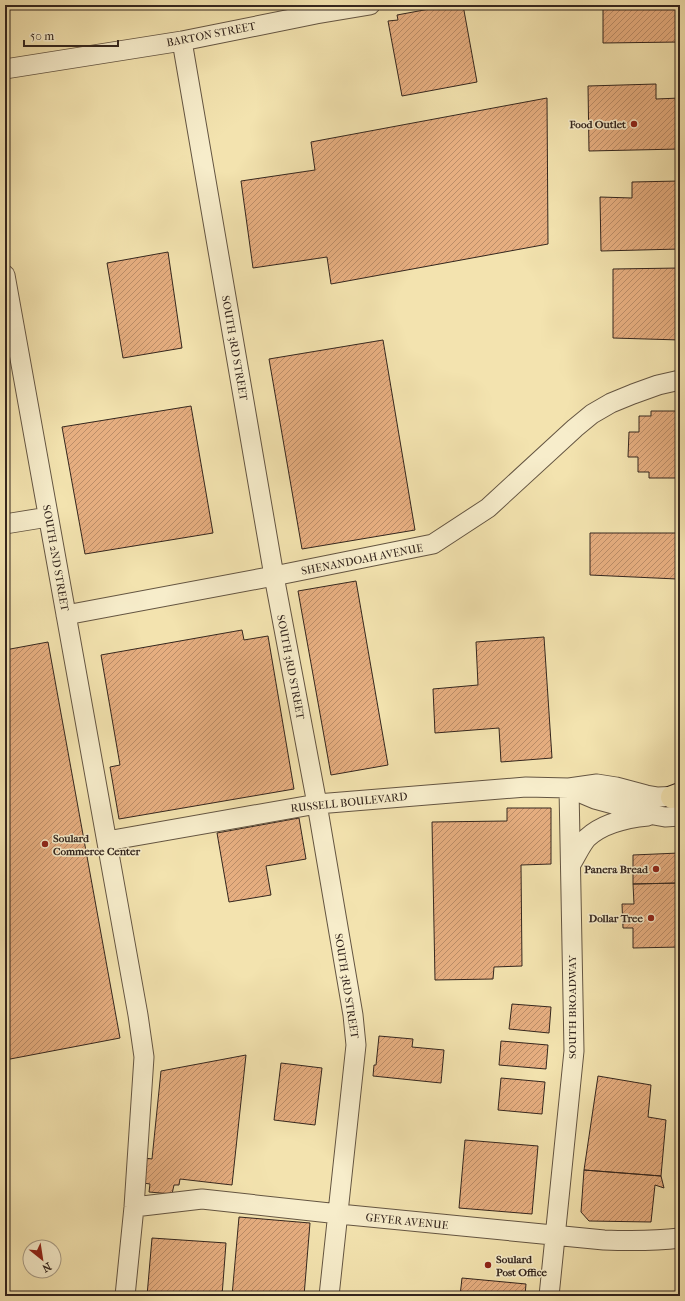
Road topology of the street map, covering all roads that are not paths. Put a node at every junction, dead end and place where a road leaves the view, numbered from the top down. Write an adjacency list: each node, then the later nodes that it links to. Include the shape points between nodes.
1 (370, 5): 2 (street, BARTON STREET)
2 (182, 41): 3 (street, BARTON STREET); 8 (street, SOUTH 3RD STREET)
3 (5, 69)
4 (5, 275): 6 (street, SOUTH 2ND STREET)
5 (680, 380): 8 (street, SHENANDOAH AVENUE, via 633,394 592,414 488,508 433,544)
6 (48, 517): 7 (street); 9 (street, SOUTH 2ND STREET)
7 (5, 524)
8 (274, 576): 9 (street, SHENANDOAH AVENUE); 12 (street, SOUTH 3RD STREET)
9 (66, 615): 14 (street, SOUTH 2ND STREET)
10 (569, 788): 11 (street, RUSSELL BOULEVARD, via 597,784); 12 (street, RUSSELL BOULEVARD, via 526,787); 13 (street, RUSSELL BOULEVARD, via 595,799); 15 (street, SOUTH BROADWAY)
11 (678, 801): 13 (street, RUSSELL BOULEVARD, via 665,817)
12 (317, 804): 14 (street, RUSSELL BOULEVARD); 17 (street, SOUTH 3RD STREET, via 356,1045)
13 (654, 815): 15 (street, via 635,817 600,828 587,839)
14 (107, 841): 16 (street, SOUTH 2ND STREET, via 144,1056)
15 (571, 864): 18 (street, SOUTH BROADWAY, via 574,1051)
16 (134, 1199): 17 (street, GEYER AVENUE, via 202,1199); 20 (street)
17 (339, 1214): 18 (street, GEYER AVENUE); 21 (street, SOUTH 3RD STREET)
18 (555, 1236): 19 (street, GEYER AVENUE, via 626,1241); 22 (street, SOUTH BROADWAY)
19 (680, 1238)
20 (125, 1296)
21 (329, 1296)
22 (549, 1296)

